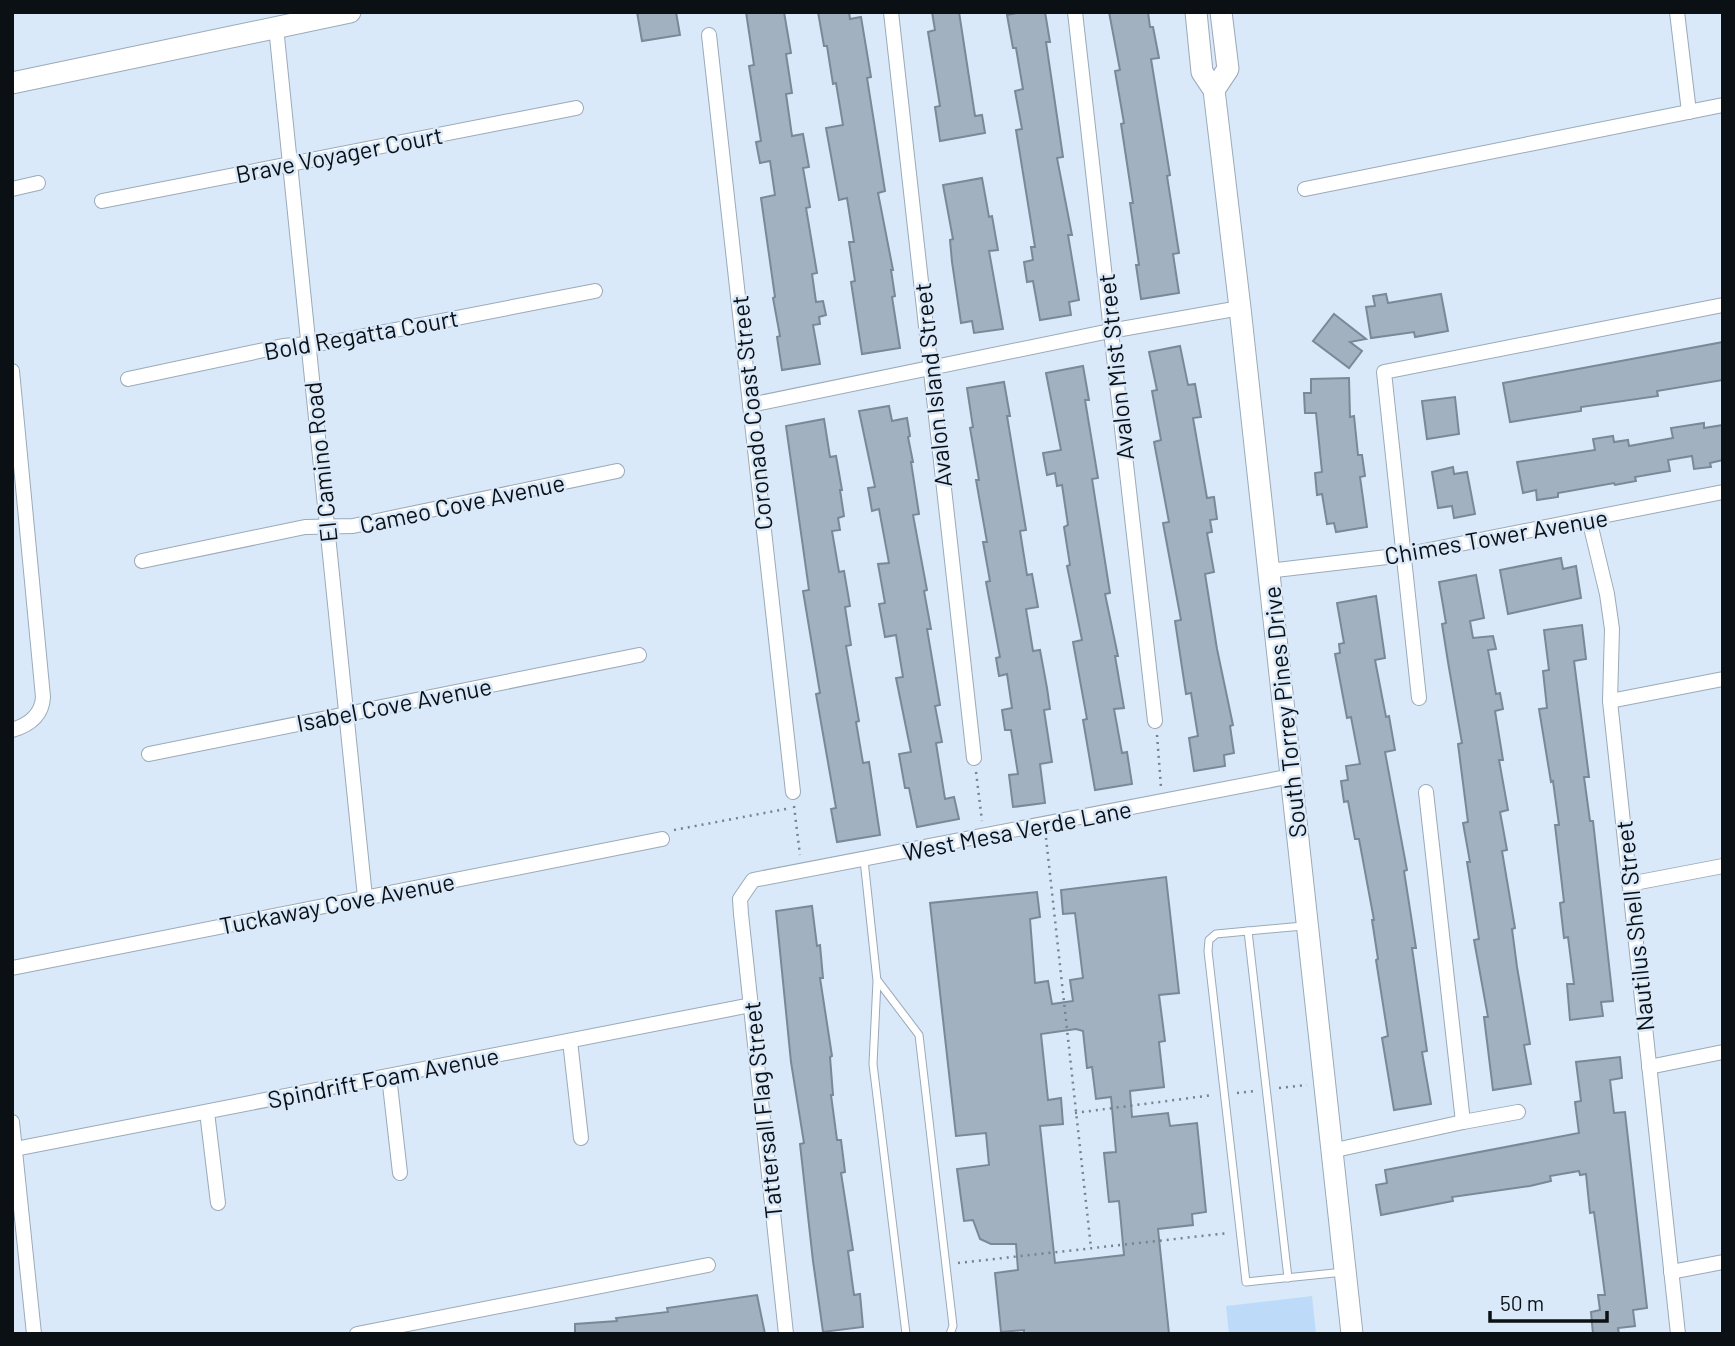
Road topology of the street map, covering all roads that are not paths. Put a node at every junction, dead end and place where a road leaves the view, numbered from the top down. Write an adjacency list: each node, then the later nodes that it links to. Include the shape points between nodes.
1 (350, 12): 7 (street)
2 (891, 12): 24 (street, Avalon Island Street)
3 (1075, 12): 22 (street, Avalon Mist Street)
4 (1196, 12): 10 (street, South Torrey Pines Drive, via 1202,72)
5 (1221, 12): 10 (street, South Torrey Pines Drive, via 1228,69)
6 (1677, 12): 13 (street)
7 (276, 27): 9 (street); 14 (street, El Camino Road)
8 (709, 35): 27 (street, Coronado Coast Street)
9 (12, 83)
10 (1214, 90): 21 (street, South Torrey Pines Drive)
11 (1723, 105): 13 (street)
12 (576, 108): 14 (street, Brave Voyager Court)
13 (1689, 112): 17 (street)
14 (290, 164): 18 (street, Brave Voyager Court); 23 (street, El Camino Road)
15 (38, 183): 16 (street)
16 (12, 189)
17 (1305, 189)
18 (102, 201)
19 (595, 291): 23 (street, Bold Regatta Court)
20 (1723, 305): 32 (street, via 1384,372)
21 (1240, 308): 22 (street); 34 (street, South Torrey Pines Drive)
22 (1110, 331): 24 (street); 40 (street, Avalon Mist Street)
23 (308, 343): 26 (street, Bold Regatta Court); 31 (street, El Camino Road)
24 (930, 368): 27 (street); 43 (street, Avalon Island Street)
25 (12, 371): 41 (street, via 43,697 33,720)
26 (128, 379)
27 (750, 405): 45 (street, Coronado Coast Street)
28 (617, 471): 31 (street, Cameo Cove Avenue, via 353,526)
29 (1723, 492): 30 (street, Chimes Tower Avenue)
30 (1589, 519): 32 (street, Chimes Tower Avenue); 38 (street, Nautilus Shell Street, via 1612,629)
31 (327, 527): 33 (street, Cameo Cove Avenue, via 305,527); 39 (street, El Camino Road)
32 (1404, 555): 34 (street, Chimes Tower Avenue); 37 (street)
33 (142, 561)
34 (1268, 571): 44 (street, South Torrey Pines Drive)
35 (639, 655): 39 (street, Isabel Cove Avenue)
36 (1723, 679): 38 (street)
37 (1419, 698)
38 (1610, 701): 50 (street, Nautilus Shell Street)
39 (346, 713): 42 (street, Isabel Cove Avenue); 52 (street, El Camino Road)
40 (1156, 721)
41 (12, 730)
42 (149, 754)
43 (974, 758)
44 (1292, 776): 48 (street, West Mesa Verde Lane); 53 (street, South Torrey Pines Drive)
45 (793, 792)
46 (1426, 792): 65 (street)
47 (662, 839): 52 (street, Tuckaway Cove Avenue)
48 (864, 860): 51 (street, West Mesa Verde Lane, via 753,880); 56 (lane)
49 (1723, 866): 50 (street)
50 (1629, 884): 60 (street, Nautilus Shell Street)
51 (746, 888): 57 (street, Tattersall Flag Street, via 740,899)
52 (365, 897): 55 (street, Tuckaway Cove Avenue)
53 (1307, 926): 54 (lane); 68 (street, South Torrey Pines Drive)
54 (1248, 931): 75 (lane); 75 (lane, via 1216,934 1209,940 1224,1094 1246,1282)
55 (12, 968)
56 (877, 981): 79 (lane, via 873,1064); 80 (lane, via 919,1035 953,1326)
57 (751, 1005): 58 (street, Spindrift Foam Avenue); 78 (street, Tattersall Flag Street)
58 (569, 1041): 61 (street, Spindrift Foam Avenue); 66 (street)
59 (1723, 1052): 60 (street)
60 (1649, 1067): 74 (street, Nautilus Shell Street)
61 (389, 1076): 62 (street, Spindrift Foam Avenue); 69 (street)
62 (206, 1112): 67 (street, Spindrift Foam Avenue); 70 (street)
63 (1518, 1112): 65 (street)
64 (12, 1122): 67 (street)
65 (1462, 1122): 68 (street)
66 (581, 1138)
67 (15, 1149): 76 (street)
68 (1332, 1151): 73 (street, South Torrey Pines Drive)
69 (400, 1173)
70 (218, 1203)
71 (1723, 1262): 74 (street)
72 (708, 1265): 77 (street)
73 (1345, 1272): 75 (lane); 81 (street, South Torrey Pines Drive)
74 (1671, 1272): 82 (street, Nautilus Shell Street)
75 (1288, 1278)
76 (34, 1334)
77 (357, 1334)
78 (786, 1334)
79 (906, 1334)
80 (950, 1334)
81 (1352, 1334)
82 (1678, 1334)

